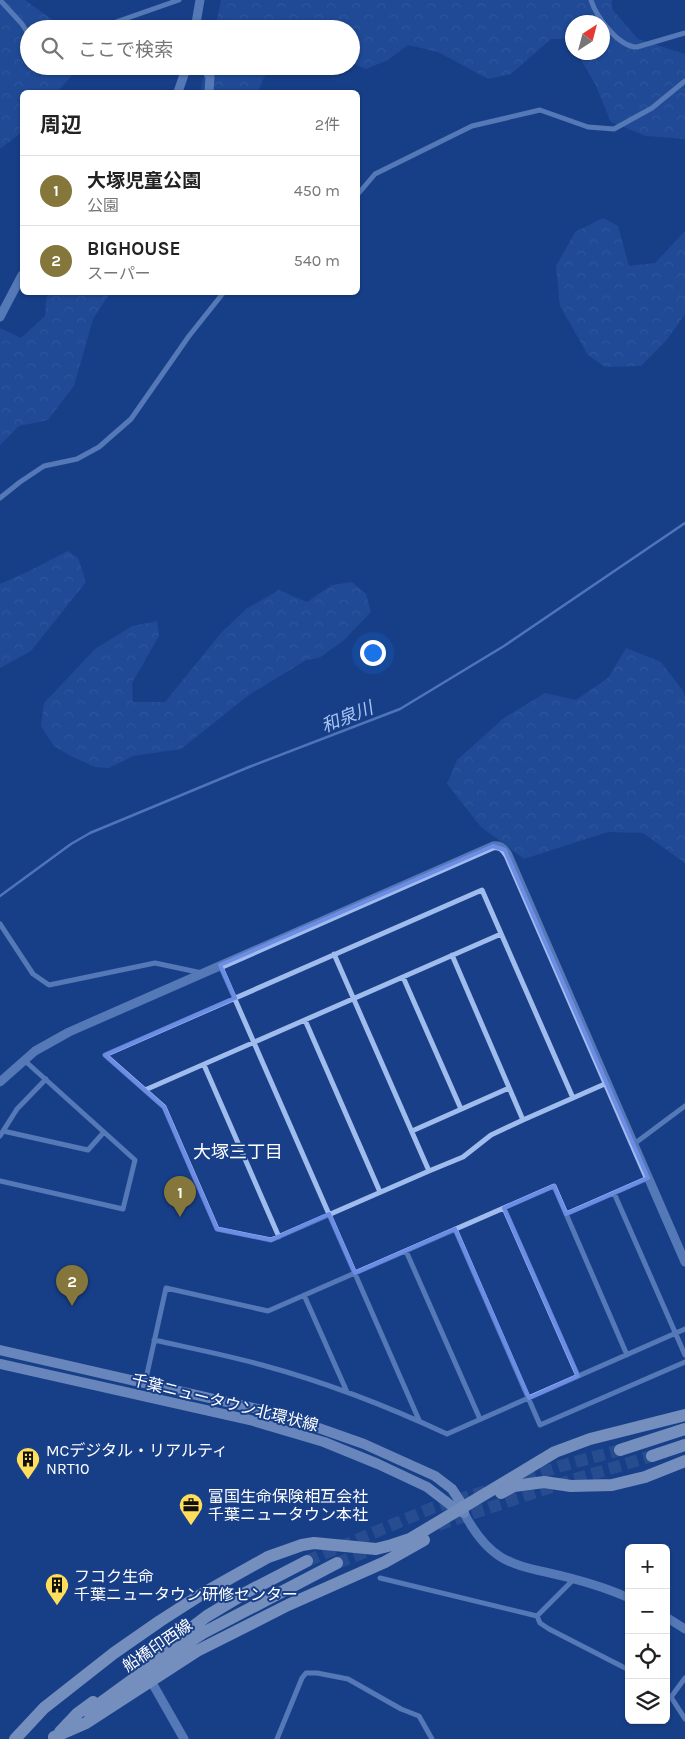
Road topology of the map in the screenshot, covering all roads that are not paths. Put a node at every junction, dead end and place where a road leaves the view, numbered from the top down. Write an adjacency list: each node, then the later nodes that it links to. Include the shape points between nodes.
1 (0, 0): 7 (street)
2 (179, 0): 5 (street)
3 (200, 0): 6 (street)
4 (591, 0): 8 (street, via 624,45 637,47)
5 (122, 20)
6 (197, 20)
7 (20, 22)
8 (685, 33)
9 (184, 75): 12 (street)
10 (209, 75): 13 (street)
11 (685, 81): 14 (street, via 652,108 614,129 588,127 540,110 472,126 375,174)
12 (179, 90)
13 (209, 90)
14 (360, 192)
15 (20, 279): 17 (street)
16 (222, 295): 18 (street, via 131,420 99,447 77,459 44,466)
17 (0, 317)
18 (0, 498)
19 (0, 924): 24 (street, via 33,974 49,985 155,963)
20 (501, 934): 21 (street, via 482,890); 22 (street); 37 (street)
21 (334, 954): 26 (street); 27 (street)
22 (452, 955): 25 (street); 35 (street)
23 (220, 965): 24 (street); 26 (street); 34 (street, via 498,845 508,855)
24 (202, 973): 30 (street, via 50,1041)
25 (403, 977): 27 (street); 39 (street)
26 (235, 998): 29 (street); 36 (street, via 105,1055)
27 (354, 999): 28 (street); 41 (street)
28 (305, 1020): 29 (street); 48 (street)
29 (254, 1042): 31 (street); 51 (street)
30 (24, 1060): 32 (street); 33 (street)
31 (204, 1064): 36 (street); 54 (street)
32 (46, 1078): 42 (street); 43 (street, via 17,1109)
33 (0, 1082)
34 (607, 1083): 37 (street); 44 (street)
35 (510, 1088): 39 (street); 40 (street)
36 (145, 1090): 54 (street, via 164,1107 217,1229 271,1240)
37 (573, 1098): 40 (street)
38 (685, 1106): 44 (street)
39 (461, 1110): 41 (street)
40 (523, 1120): 45 (street, via 491,1135 463,1157)
41 (412, 1131): 45 (street)
42 (104, 1132): 43 (street, via 88,1150); 47 (street, via 134,1160 123,1209)
43 (2, 1134)
44 (634, 1144): 46 (street)
45 (429, 1171): 48 (street)
46 (648, 1178): 49 (street); 56 (street)
47 (0, 1181)
48 (380, 1192): 51 (street)
49 (614, 1193): 52 (street); 60 (street)
50 (504, 1208): 52 (street, via 554,1186); 53 (street); 67 (street)
51 (329, 1214): 54 (street); 57 (street)
52 (566, 1214): 63 (street)
53 (455, 1229): 55 (street); 71 (street)
54 (279, 1237)
55 (406, 1251): 57 (street); 73 (street)
56 (685, 1262)
57 (355, 1273): 58 (street); 74 (street)
58 (304, 1295): 61 (street, via 268,1311 166,1288); 69 (street)
59 (685, 1329): 60 (street)
60 (675, 1333): 63 (street); 64 (street)
61 (154, 1340): 68 (street); 69 (street, via 261,1364)
62 (0, 1350): 68 (main road, 千葉ニュータウン北環状線)
63 (627, 1355): 67 (street)
64 (685, 1355)
65 (685, 1362): 71 (street, via 540,1425)
66 (0, 1364): 70 (main road, 千葉ニュータウン北環状線)
67 (578, 1376): 71 (street)
68 (143, 1382): 70 (street); 80 (main road, 千葉ニュータウン北環状線, via 266,1411 364,1444 435,1476 452,1489)
69 (347, 1392): 74 (street)
70 (137, 1394): 80 (main road, 千葉ニュータウン北環状線, via 250,1420 324,1442 427,1487)
71 (529, 1398): 73 (street)
72 (685, 1415): 80 (main road, via 590,1438 555,1452)
73 (480, 1419): 74 (street, via 447,1434)
74 (419, 1421)
75 (685, 1429): 77 (main road)
76 (685, 1445): 78 (main road)
77 (620, 1450)
78 (652, 1456)
79 (685, 1461): 80 (main road, via 645,1477 612,1485 571,1486 544,1482 514,1486)
80 (462, 1510): 84 (street, via 486,1546 508,1562); 91 (main road, via 448,1525 385,1562 288,1604 197,1651); 96 (main road, via 410,1539 376,1549 314,1543 268,1557 194,1599 114,1653 44,1708)
81 (307, 1561): 95 (main road, 船橋印西線, via 207,1616 78,1713)
82 (337, 1563): 95 (main road, 船橋印西線, via 203,1633)
83 (380, 1578): 86 (street)
84 (574, 1578): 85 (street); 86 (street)
85 (625, 1596)
86 (537, 1616): 89 (street, via 540,1623 549,1629)
87 (670, 1620): 88 (street)
88 (685, 1629)
89 (625, 1668)
90 (685, 1678): 92 (street)
91 (150, 1681): 95 (main road, via 86,1723); 97 (street)
92 (670, 1694)
93 (670, 1699): 94 (street)
94 (685, 1719)
95 (53, 1738)
96 (14, 1739)
97 (184, 1739)
98 (277, 1739): 99 (street, via 306,1673 348,1680 419,1716)
99 (432, 1739)

